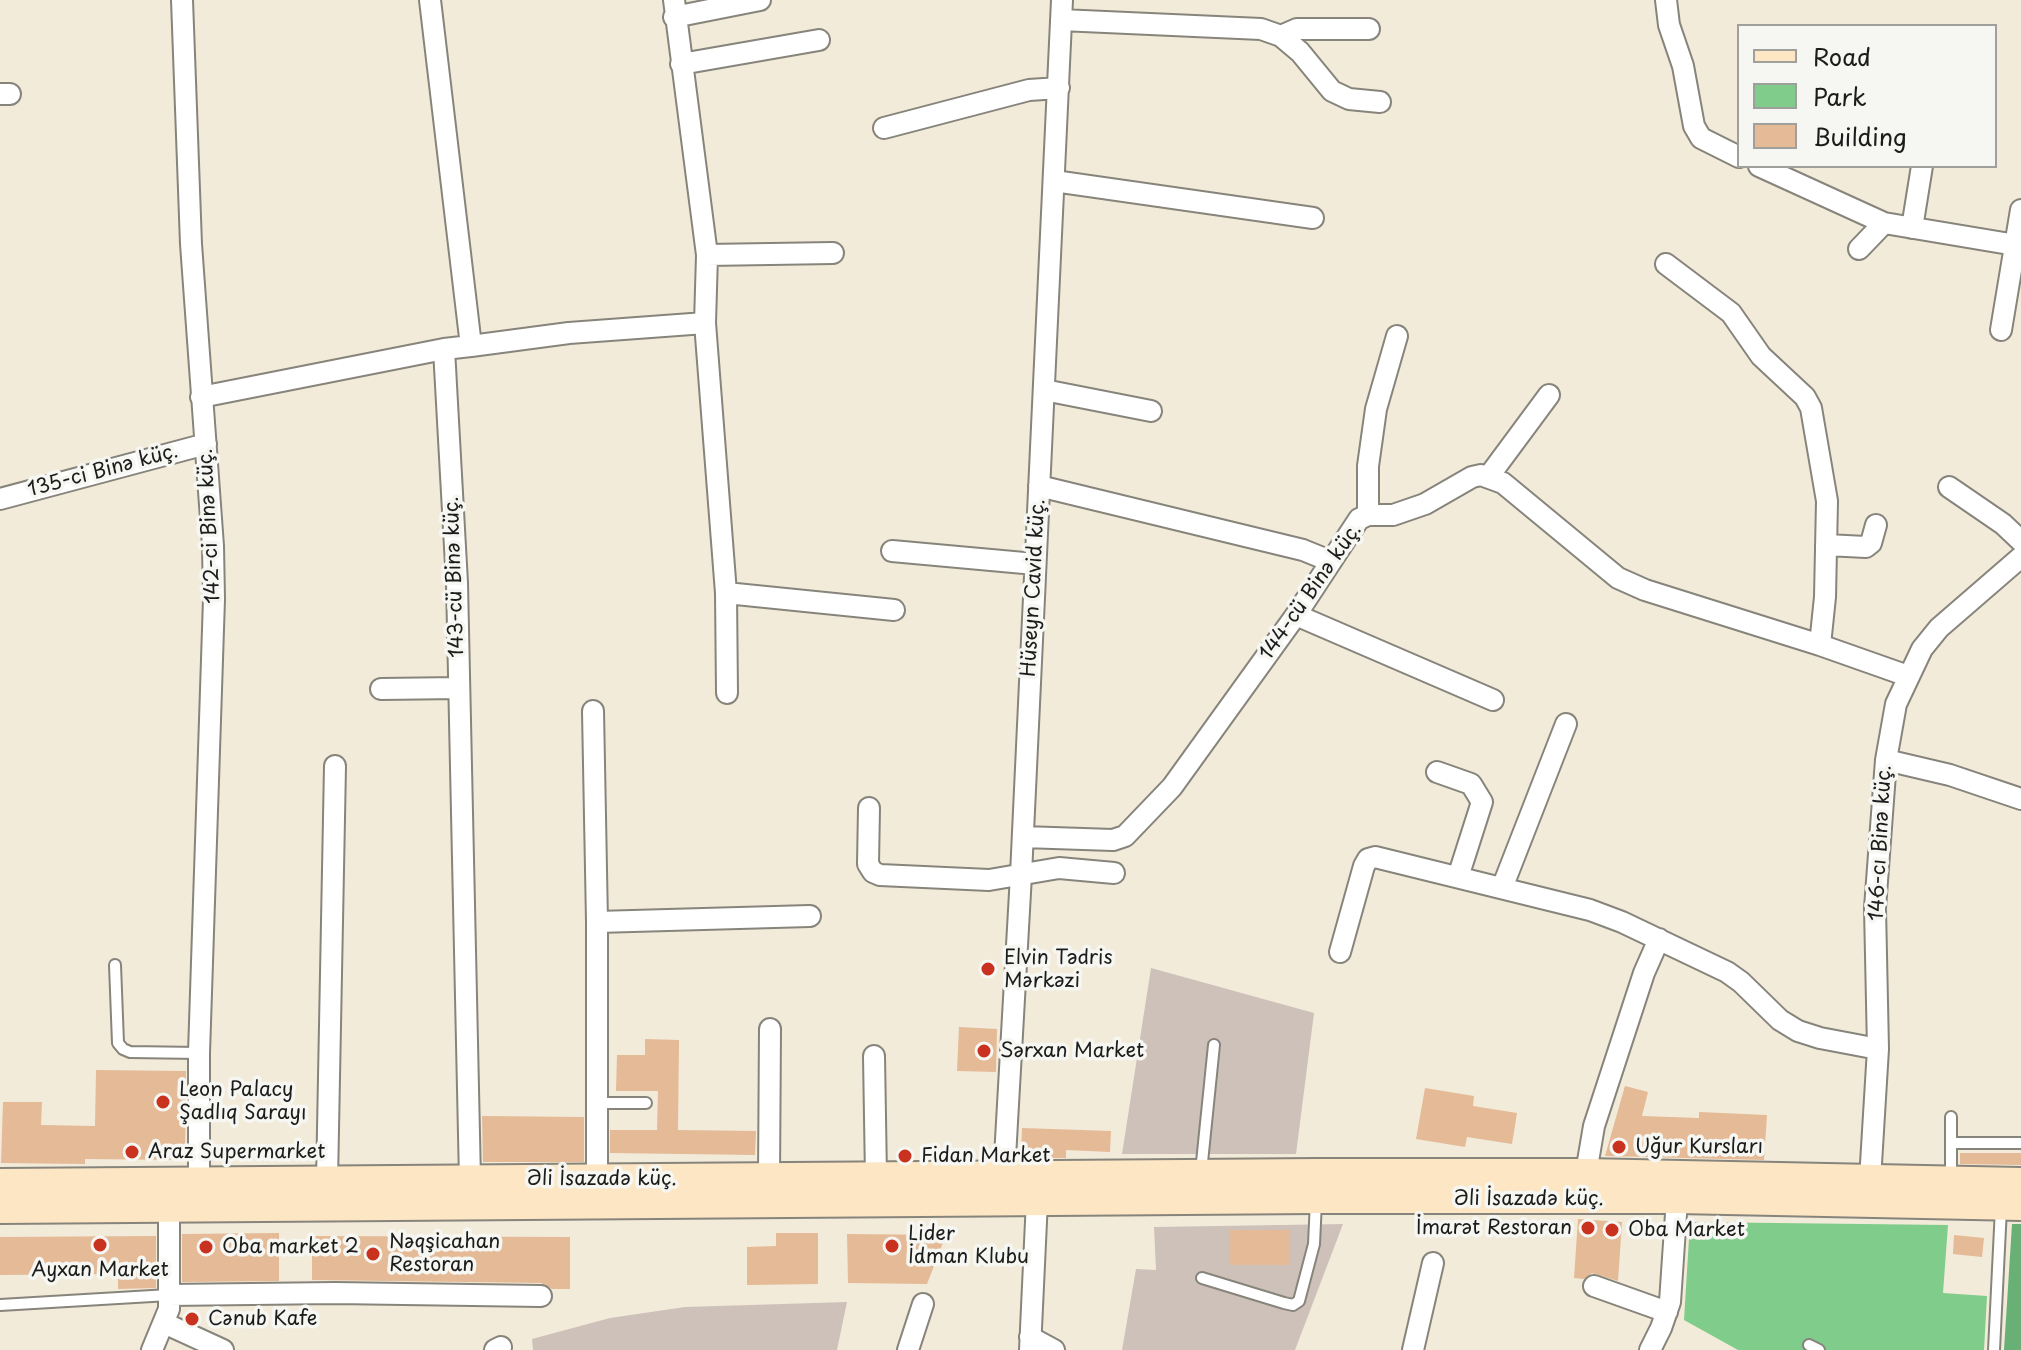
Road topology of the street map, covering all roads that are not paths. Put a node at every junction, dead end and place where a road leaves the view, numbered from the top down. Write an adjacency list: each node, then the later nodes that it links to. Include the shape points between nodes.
1 (182, 0): 34 (street, 142-ci Binə küç.)
2 (430, 0): 30 (street)
3 (760, 0): 5 (street)
4 (1666, 0): 14 (street, via 1694,126 1701,138)
5 (674, 8): 10 (street)
6 (1061, 10): 8 (street, via 1261,29); 11 (street, Hüseyn Cavid küç.)
7 (1369, 29): 8 (street, via 1297,29)
8 (1281, 36): 12 (street, via 1332,91 1349,99)
9 (819, 40): 10 (street)
10 (681, 64): 25 (street)
11 (1059, 88): 13 (street, via 1029,90); 17 (street, Hüseyn Cavid küç.)
12 (1380, 102)
13 (884, 128)
14 (1737, 156)
15 (1763, 168): 20 (street)
16 (1922, 168): 21 (street)
17 (1054, 181): 19 (street); 32 (street, Hüseyn Cavid küç.)
18 (2021, 210): 22 (street)
19 (1313, 218)
20 (1884, 223): 21 (street); 23 (street)
21 (1912, 228): 22 (street)
22 (2019, 246): 28 (street)
23 (1859, 249)
24 (833, 253): 25 (street)
25 (707, 255): 27 (street)
26 (1666, 264): 44 (street, via 1731,313 1761,356 1805,397 1817,431 1827,501)
27 (705, 323): 30 (street); 49 (street)
28 (2001, 330)
29 (1397, 336): 41 (street, via 1376,409)
30 (471, 346): 31 (street)
31 (444, 349): 34 (street); 54 (street, 143-cü Binə küç.)
32 (1044, 390): 35 (street); 38 (street, Hüseyn Cavid küç.)
33 (1549, 395): 37 (street)
34 (201, 397): 36 (street, 142-ci Binə küç.)
35 (1151, 411)
36 (206, 444): 40 (street, 135-ci Binə küç.); 78 (street, 142-ci Binə küç., via 214,599)
37 (1489, 476): 41 (street, 144-cü Binə küç., via 1472,477 1404,512); 52 (street, via 1618,578)
38 (1039, 486): 47 (street); 48 (street, Hüseyn Cavid küç.)
39 (1949, 487): 43 (street)
40 (0, 499)
41 (1368, 515): 47 (street, 144-cü Binə küç., via 1359,519)
42 (1876, 525): 44 (street, via 1866,547)
43 (2021, 541)
44 (1826, 545): 52 (street)
45 (892, 551): 48 (street)
46 (2021, 557): 53 (street, 146-cı Binə küç., via 1939,628)
47 (1330, 561): 51 (street, 144-cü Binə küç.)
48 (1035, 564): 65 (street, Hüseyn Cavid küç.)
49 (726, 593): 50 (street); 56 (street)
50 (894, 610)
51 (1296, 615): 57 (street); 65 (street, 144-cü Binə küç., via 1172,787 1125,836)
52 (1820, 645): 53 (street)
53 (1908, 676): 60 (street, 146-cı Binə küç., via 1896,704)
54 (459, 688): 55 (street); 90 (street, 143-cü Binə küç.)
55 (381, 689)
56 (727, 693)
57 (1493, 700)
58 (593, 711): 71 (street)
59 (1566, 724): 69 (street)
60 (1886, 760): 63 (street); 77 (street, 146-cı Binə küç., via 1875,908)
61 (335, 766): 92 (street)
62 (1437, 772): 68 (street, via 1471,784 1482,802)
63 (2021, 799)
64 (869, 808): 67 (street, via 868,864 873,872 989,880)
65 (1023, 837): 67 (street, Hüseyn Cavid küç.)
66 (1114, 873): 67 (street, via 1059,868)
67 (1021, 875): 97 (street, Hüseyn Cavid küç.)
68 (1458, 877): 69 (street); 73 (street, via 1368,859)
69 (1502, 888): 72 (street, via 1590,910)
70 (810, 916): 71 (street)
71 (597, 922): 80 (street)
72 (1659, 939): 77 (street, via 1727,972 1798,1031); 85 (street, via 1594,1126)
73 (1340, 952)
74 (115, 965): 78 (lane, via 118,1043 123,1049)
75 (770, 1029): 87 (street)
76 (1214, 1045): 86 (lane)
77 (1878, 1049): 91 (street, 146-cı Binə küç.)
78 (199, 1053): 99 (street, 142-ci Binə küç.)
79 (874, 1056): 88 (street)
80 (597, 1103): 81 (lane); 89 (street)
81 (646, 1103)
82 (1951, 1117): 83 (lane)
83 (1951, 1143): 84 (lane); 93 (lane)
84 (2021, 1143)
85 (1586, 1173): 86 (main road, Əli İsazadə küç.); 96 (main road, Əli İsazadə küç.)
86 (1200, 1174): 98 (main road, Əli İsazadə küç.)
87 (769, 1177): 88 (main road, Əli İsazadə küç.); 89 (main road, Əli İsazadə küç.)
88 (876, 1178): 97 (main road, Əli İsazadə küç.)
89 (597, 1179): 90 (main road, Əli İsazadə küç.)
90 (470, 1180): 92 (main road, Əli İsazadə küç.)
91 (1870, 1180): 93 (main road, Əli İsazadə küç.); 96 (main road, Əli İsazadə küç.)
92 (327, 1181): 99 (main road, Əli İsazadə küç.)
93 (1951, 1181): 94 (main road, Əli İsazadə küç.)
94 (2021, 1182)
95 (0, 1183): 100 (main road)
96 (1678, 1187): 101 (main road, Əli İsazadə küç.); 102 (main road, Əli İsazadə küç.); 111 (street)
97 (1004, 1188): 98 (main road); 99 (main road, Əli İsazadə küç.)
98 (1038, 1188): 101 (main road, Əli İsazadə küç.); 113 (street)
99 (199, 1194): 100 (main road)
100 (169, 1195): 103 (main road); 107 (street)
101 (1316, 1199): 105 (lane, via 1314,1244 1299,1301 1284,1303)
102 (2011, 1206): 120 (lane)
103 (0, 1209)
104 (1433, 1263): 118 (street)
105 (1202, 1278)
106 (1594, 1286): 111 (street)
107 (169, 1295): 108 (street); 110 (lane); 112 (street)
108 (541, 1296)
109 (923, 1304): 116 (street)
110 (0, 1305)
111 (1667, 1312): 119 (street)
112 (164, 1323): 114 (street); 115 (street)
113 (1030, 1344): 117 (street)
114 (152, 1350)
115 (223, 1350)
116 (908, 1350)
117 (1054, 1350)
118 (1413, 1350)
119 (1650, 1350)
120 (1994, 1350)

